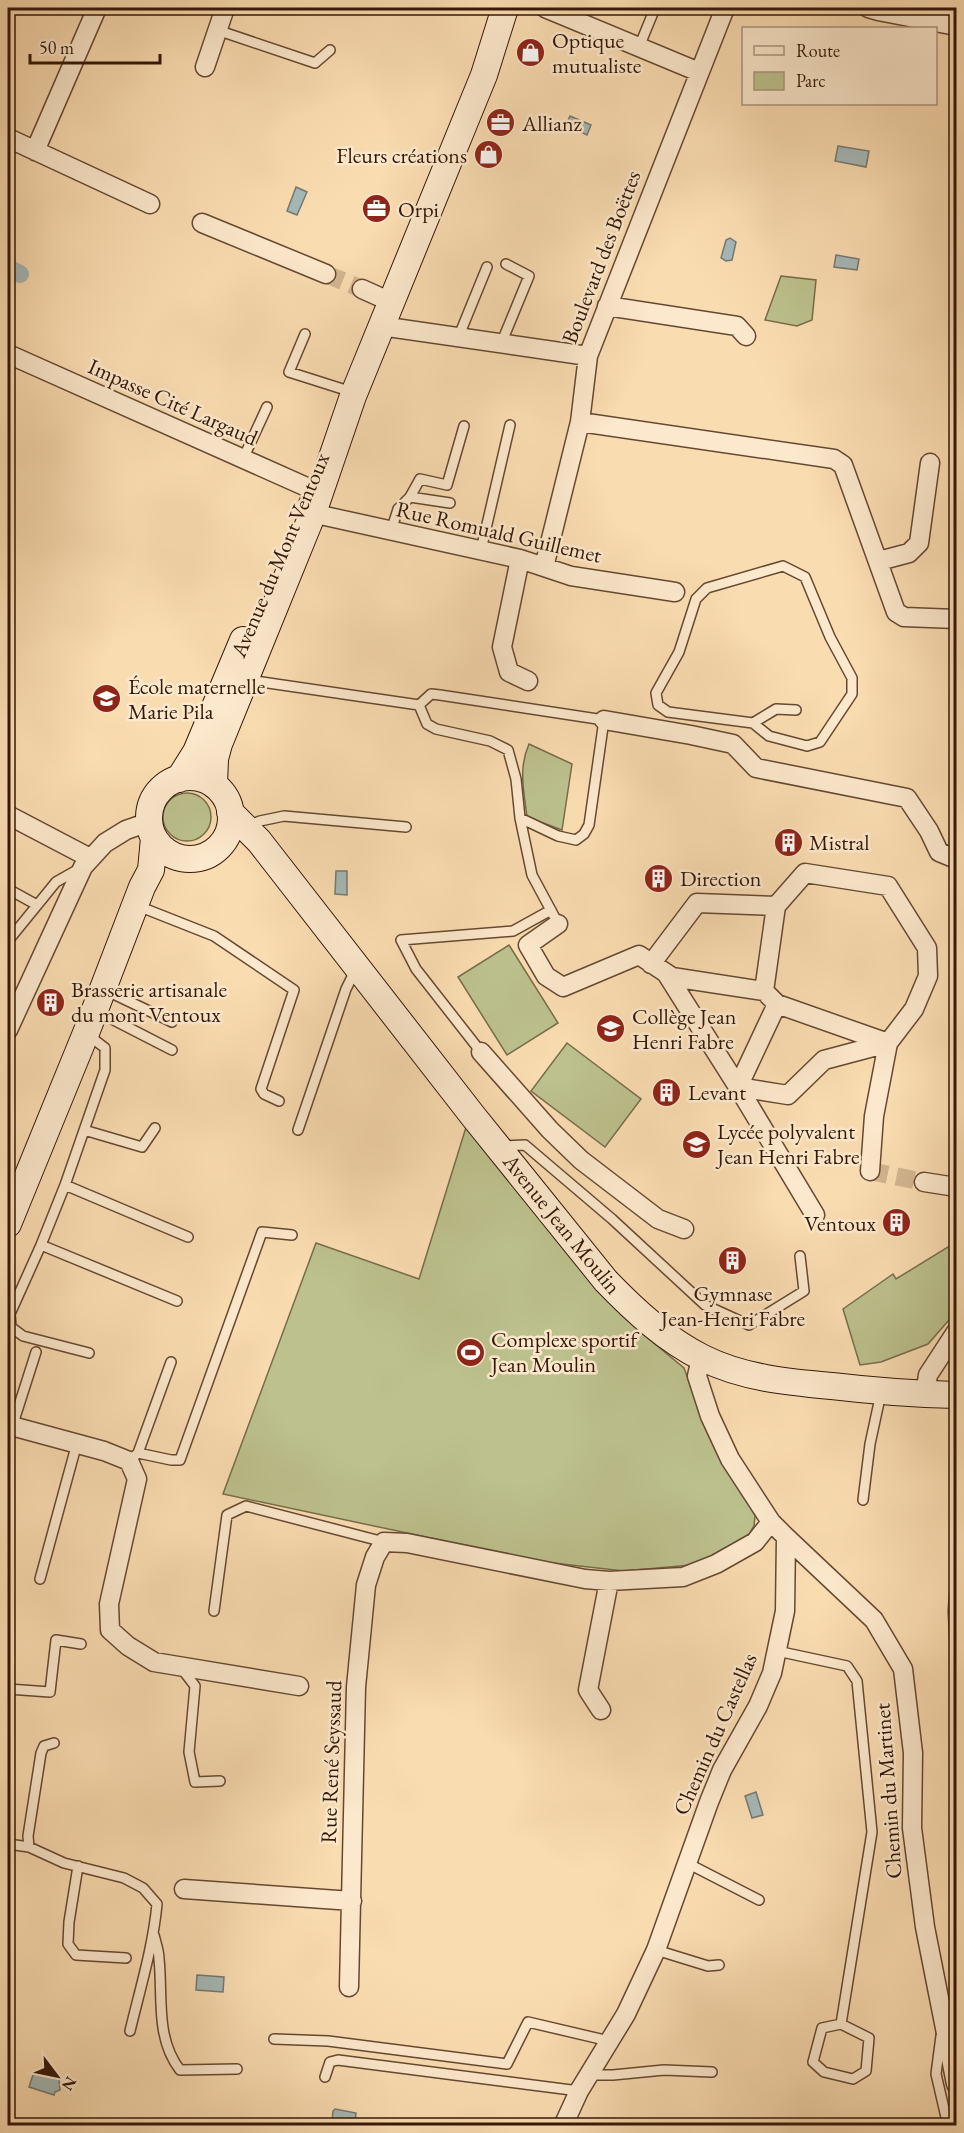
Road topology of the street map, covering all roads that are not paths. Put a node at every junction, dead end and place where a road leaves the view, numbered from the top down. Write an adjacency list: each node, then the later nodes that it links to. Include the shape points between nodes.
1 (97, 8): 17 (street)
2 (225, 8): 10 (street)
3 (505, 8): 15 (main road, Avenue du Mont Ventoux)
4 (521, 8): 15 (main road, Avenue du Mont Ventoux)
5 (545, 8): 11 (street)
6 (656, 8): 11 (lane)
7 (725, 8): 14 (street, Boulevard des Boëttes)
8 (868, 8): 9 (street)
9 (957, 26)
10 (217, 30): 12 (lane, via 315,63); 13 (street)
11 (639, 47): 14 (street)
12 (330, 50)
13 (205, 67)
14 (699, 72): 25 (street, Boulevard des Boëttes)
15 (484, 75): 24 (main road, Avenue du Mont Ventoux)
16 (8, 138): 17 (street)
17 (35, 151): 18 (street)
18 (150, 204)
19 (202, 223): 22 (street)
20 (506, 264): 30 (lane, via 529,276)
21 (487, 267): 29 (lane)
22 (326, 274)
23 (362, 289): 24 (street)
24 (391, 302): 26 (main road, Avenue du Mont Ventoux)
25 (607, 306): 28 (street, via 737,327); 32 (street, Boulevard des Boëttes)
26 (381, 326): 29 (street); 33 (main road, Avenue du Mont Ventoux)
27 (305, 334): 33 (lane, via 289,372)
28 (746, 336)
29 (458, 338): 30 (street)
30 (501, 344): 32 (street)
31 (8, 354): 38 (street, Impasse Cité Largaud)
32 (588, 356): 35 (street, Boulevard des Boëttes)
33 (354, 394): 40 (main road, Avenue du Mont Ventoux); 40 (main road, Avenue du Mont Ventoux, via 327,445)
34 (267, 407): 38 (lane)
35 (580, 422): 46 (street, via 834,459 843,465); 47 (street, Boulevard des Boëttes)
36 (510, 425): 44 (lane)
37 (464, 426): 41 (lane, via 447,485 420,479)
38 (243, 459): 40 (street, Impasse Cité Largaud)
39 (930, 463): 46 (street, via 919,543 909,553)
40 (313, 496): 43 (street, Rue Romuald Guillemet); 52 (main road, Avenue du Mont Ventoux, via 302,544); 59 (main road, Avenue du Mont Ventoux, via 196,752)
41 (410, 496): 42 (lane); 43 (lane, via 398,509)
42 (450, 504)
43 (391, 531): 44 (street, Rue Romuald Guillemet)
44 (481, 550): 45 (street, Rue Romuald Guillemet)
45 (520, 559): 47 (street, Rue Romuald Guillemet); 54 (street, via 502,647 508,672)
46 (879, 561): 51 (street, via 896,612 904,617)
47 (544, 567): 48 (street, Rue Romuald Guillemet, via 571,576)
48 (675, 592): 49 (lane)
49 (696, 599): 58 (lane, via 679,652 656,693 658,705 668,712); 58 (lane, via 707,588 783,566 797,572 805,578 852,678 852,694 820,742 807,746 770,736)
50 (283, 612): 52 (lane)
51 (957, 619)
52 (265, 634): 53 (main road, Avenue du Mont Ventoux)
53 (246, 680): 55 (lane); 60 (main road, Avenue du Mont Ventoux, via 219,744)
54 (528, 681)
55 (419, 705): 57 (lane, via 431,694); 62 (lane, via 428,724 436,729 490,741 508,750)
56 (796, 710): 58 (lane, via 776,709)
57 (604, 720): 62 (lane, via 585,834 576,840 558,836); 68 (street, via 733,744 756,768 907,798 939,852)
58 (753, 723)
59 (179, 779): 60 (main road, via 191,777); 65 (main road, via 168,783 153,800 149,811)
60 (214, 786): 63 (main road)
61 (8, 815): 69 (street)
62 (520, 818): 76 (lane, via 531,875)
63 (238, 820): 64 (lane, via 284,816); 66 (main road, via 230,824); 70 (main road, Avenue Jean Moulin)
64 (406, 827)
65 (151, 830): 67 (main road, via 167,852); 69 (street, via 126,830 105,843); 71 (main road)
66 (220, 845): 67 (main road, via 195,859); 70 (main road, via 250,852)
67 (176, 857): 71 (main road)
68 (957, 859)
69 (87, 862): 73 (lane, via 56,882); 84 (street)
70 (279, 868): 78 (main road, Avenue Jean Moulin)
71 (151, 870): 74 (main road)
72 (8, 889): 73 (lane)
73 (37, 905): 77 (lane)
74 (135, 905): 82 (main road); 89 (lane, via 214,936 294,990 261,1089)
75 (776, 906): 79 (street, via 697,903); 80 (street); 85 (street, via 804,873 888,886 927,948 928,976 914,1009)
76 (555, 917): 79 (street, via 528,945 546,976 563,987 639,956); 87 (lane, via 513,931 401,939 416,969)
77 (8, 941)
78 (357, 967): 92 (lane); 93 (main road, Avenue Jean Moulin)
79 (658, 968): 80 (street, via 672,977); 88 (street)
80 (764, 991): 81 (street)
81 (777, 1004): 85 (street); 88 (street)
82 (94, 1011): 83 (lane); 86 (lane); 91 (lane, via 105,1047 105,1070); 99 (main road)
83 (172, 1022)
84 (8, 1030)
85 (888, 1043): 88 (street, via 824,1060 788,1095); 94 (street, via 874,1116)
86 (172, 1050)
87 (481, 1052): 100 (street, via 582,1160 658,1219)
88 (738, 1087): 98 (street)
89 (279, 1101)
90 (155, 1128): 91 (lane, via 142,1147)
91 (84, 1130): 96 (lane)
92 (298, 1130)
93 (498, 1146): 104 (lane, via 525,1145 705,1305 748,1325 804,1291); 109 (main road, Avenue Jean Moulin, via 620,1296)
94 (870, 1171)
95 (924, 1182): 97 (street)
96 (65, 1185): 102 (lane); 103 (lane)
97 (957, 1187)
98 (815, 1215)
99 (8, 1224)
100 (684, 1229)
101 (292, 1235): 116 (lane, via 262,1232 180,1460)
102 (188, 1237)
103 (41, 1245): 105 (lane); 108 (lane, via 10,1314 11,1327 23,1336)
104 (800, 1256)
105 (177, 1301)
106 (957, 1332): 112 (street, via 928,1375)
107 (36, 1352): 114 (lane)
108 (89, 1353)
109 (701, 1358): 111 (main road, Avenue Jean Moulin, via 762,1378); 118 (street, via 696,1376 710,1416 730,1459)
110 (171, 1362): 116 (lane)
111 (881, 1392): 112 (main road, Avenue Jean Moulin); 117 (lane)
112 (925, 1394): 113 (main road, Avenue Jean Moulin)
113 (957, 1395)
114 (10, 1426): 115 (street)
115 (77, 1443): 116 (street); 121 (lane)
116 (134, 1457): 126 (street, via 137,1479 109,1604 110,1630 154,1662)
117 (863, 1500)
118 (771, 1522): 119 (street); 122 (street, via 755,1542 683,1577)
119 (786, 1537): 125 (street, Chemin du Castellas, via 785,1611); 144 (street, Chemin du Martinet, via 874,1620 903,1669 913,1753 912,1828)
120 (384, 1542): 122 (street); 123 (lane, via 246,1506 227,1515); 138 (street, Rue René Seyssaud, via 375,1557 364,1596 356,1687)
121 (40, 1579)
122 (609, 1581): 129 (street, via 588,1690)
123 (214, 1611)
124 (81, 1644): 128 (lane, via 56,1640 50,1692)
125 (777, 1651): 134 (street, Chemin du Castellas, via 758,1707 722,1770); 145 (lane, via 847,1666 857,1681 872,1832)
126 (181, 1667): 127 (street); 131 (lane, via 195,1686 189,1752 195,1782)
127 (299, 1686)
128 (8, 1689)
129 (602, 1710)
130 (54, 1743): 133 (lane, via 44,1746 41,1753)
131 (220, 1781)
132 (8, 1844): 133 (lane)
133 (29, 1847): 135 (lane)
134 (687, 1863): 137 (lane); 140 (street, Chemin du Castellas)
135 (78, 1866): 139 (lane, via 124,1878 143,1888 157,1904); 141 (lane, via 68,1944 76,1955)
136 (184, 1888): 138 (street)
137 (759, 1900)
138 (352, 1901): 143 (street, Rue René Seyssaud)
139 (154, 1935): 146 (lane); 149 (lane, via 159,1958 160,2010 170,2057 180,2070)
140 (656, 1950): 142 (lane, via 708,1966); 148 (street, Chemin du Castellas)
141 (126, 1958)
142 (719, 1965)
143 (349, 1987)
144 (942, 2022): 153 (street, Chemin du Martinet); 156 (lane, via 936,2074)
145 (841, 2025): 145 (lane, via 822,2028 813,2062 824,2072 853,2079 866,2071 869,2038)
146 (130, 2031)
147 (274, 2038): 148 (lane, via 328,2041 507,2064 528,2022)
148 (609, 2041): 151 (street, Chemin du Castellas)
149 (237, 2069)
150 (712, 2072): 151 (lane, via 664,2070)
151 (588, 2075): 154 (street, Chemin du Castellas)
152 (325, 2077): 154 (lane, via 330,2062 338,2060)
153 (957, 2084)
154 (579, 2091): 155 (street, Chemin du Castellas)
155 (563, 2126)
156 (948, 2126)

